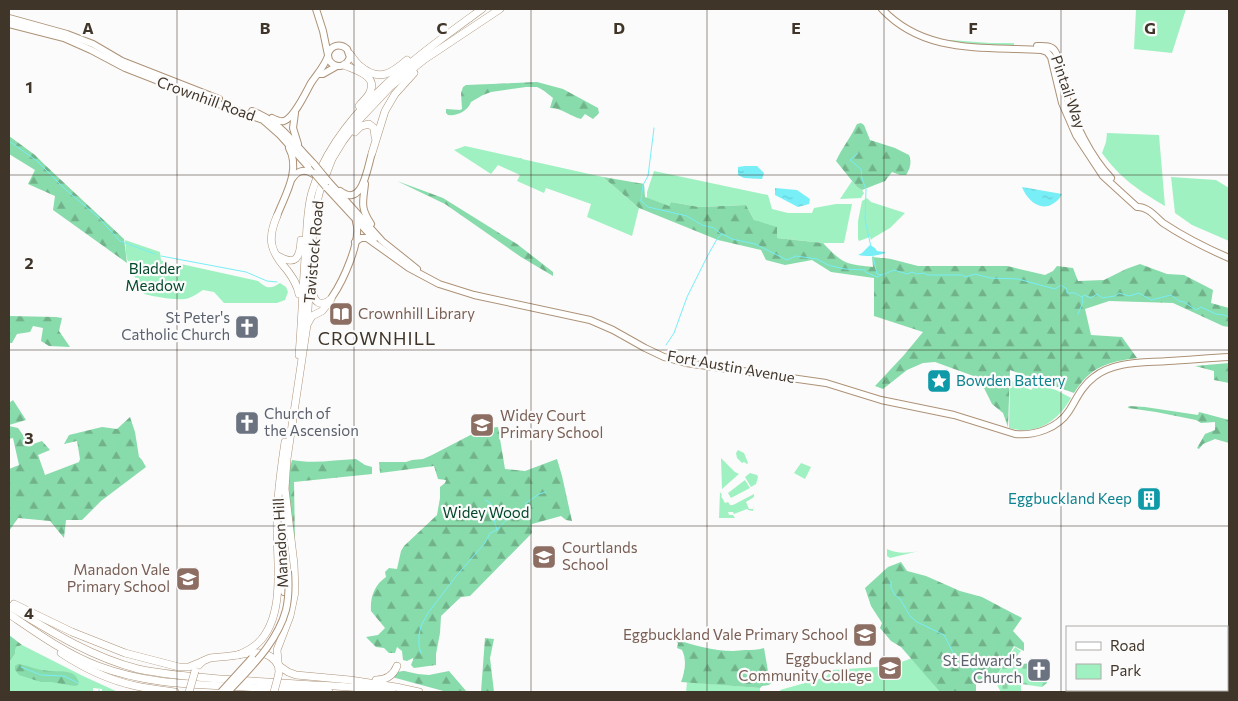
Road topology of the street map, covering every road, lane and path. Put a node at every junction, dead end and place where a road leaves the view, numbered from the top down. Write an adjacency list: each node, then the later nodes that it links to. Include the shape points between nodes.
1 (316, 9): 7 (main road)
2 (482, 9): 8 (highway, Tavistock Road)
3 (500, 9): 13 (highway, Tavistock Road)
4 (882, 9): 10 (main road, via 918,35 946,45)
5 (9, 18): 17 (main road, Crownhill Road, via 67,34 122,61)
6 (9, 24): 18 (main road, Crownhill Road, via 64,38 125,68 263,120)
7 (323, 31): 9 (main road, via 331,42); 12 (main road)
8 (445, 35): 11 (highway, via 385,75 365,70); 20 (highway, Tavistock Road, via 372,98 348,126)
9 (338, 45): 11 (main road, via 345,47); 12 (main road)
10 (1049, 50): 28 (main road, Pintail Way, via 1055,51 1075,121 1090,148 1109,176); 28 (main road, Pintail Way, via 1062,103 1076,135 1099,171 1137,207)
11 (350, 54): 14 (main road)
12 (328, 55): 14 (main road, via 331,63); 15 (main road)
13 (425, 59): 19 (highway, via 395,94); 20 (highway, Tavistock Road, via 390,88)
14 (341, 66): 15 (main road); 20 (highway, via 367,76 371,89 340,131)
15 (318, 74): 16 (main road)
16 (297, 107): 17 (main road, via 284,121); 21 (main road, via 293,128)
17 (261, 114): 21 (main road, Crownhill Road, via 278,125)
18 (280, 135): 23 (main road, Crownhill Road); 25 (main road, via 293,158 294,171)
19 (375, 139): 20 (highway, via 373,127 364,124); 22 (highway)
20 (335, 149): 27 (highway, Tavistock Road, via 318,174); 36 (highway, Tavistock Road, via 315,210)
21 (303, 153): 26 (main road, Crownhill Road, bridge)
22 (372, 153): 24 (main road)
23 (314, 174): 25 (main road, via 301,171); 26 (main road, Crownhill Road, bridge)
24 (365, 178): 26 (main road, via 360,190 353,195 345,195); 31 (main road, via 364,212)
25 (290, 183): 29 (main road)
26 (327, 184): 30 (main road, Crownhill Road); 31 (main road, Crownhill Road)
27 (309, 206): 34 (highway, via 304,213 299,256 290,260); 39 (highway, Tavistock Road)
28 (1142, 206): 35 (main road, via 1177,232)
29 (277, 216): 34 (highway, via 271,236)
30 (355, 219): 32 (main road, via 358,231); 33 (main road, Crownhill Road)
31 (382, 241): 37 (main road, Fort Austin Avenue)
32 (355, 242): 33 (main road, Fort Austin Avenue, via 367,238); 38 (main road, via 348,267)
33 (388, 252): 37 (main road, Fort Austin Avenue)
34 (275, 254): 39 (highway, via 294,278)
35 (1229, 258)
36 (310, 274): 38 (highway, via 316,301 321,304); 40 (highway, Tavistock Road)
37 (432, 280): 41 (main road, Fort Austin Avenue, via 474,295 590,320 664,357 686,363 826,383 1023,435 1038,433 1054,425 1068,412 1086,384 1115,367)
38 (332, 298): 40 (highway, via 322,311 310,318)
39 (301, 309): 42 (highway, Tavistock Road)
40 (307, 325): 42 (highway, Tavistock Road)
41 (1229, 357)
42 (295, 393): 43 (highway, Manadon Hill); 44 (highway, Manadon Hill)
43 (285, 489): 51 (highway, via 295,592 278,646); 53 (main road, Manadon Hill, bridge, via 286,609 265,650)
44 (278, 497): 49 (highway, via 275,610 261,640); 53 (main road, Manadon Hill, bridge, via 284,592 280,618 272,634)
45 (9, 602): 50 (highway, via 72,632 125,652 179,667)
46 (9, 606): 61 (highway, via 87,651 138,669 196,677)
47 (9, 614): 48 (highway)
48 (30, 629): 55 (highway, via 76,663 98,674 138,687); 60 (highway, via 80,658 134,677 174,683)
49 (238, 655): 50 (highway); 51 (highway, via 263,653)
50 (201, 662): 56 (highway, bridge)
51 (278, 665): 54 (highway, via 290,674); 59 (highway, bridge)
52 (397, 666): 54 (highway, via 385,679)
53 (236, 679): 57 (main road, bridge); 58 (main road, bridge)
54 (350, 680): 62 (highway)
55 (175, 692)
56 (189, 692)
57 (221, 692)
58 (228, 692)
59 (274, 692)
60 (329, 692)
61 (392, 692)
62 (419, 692)

